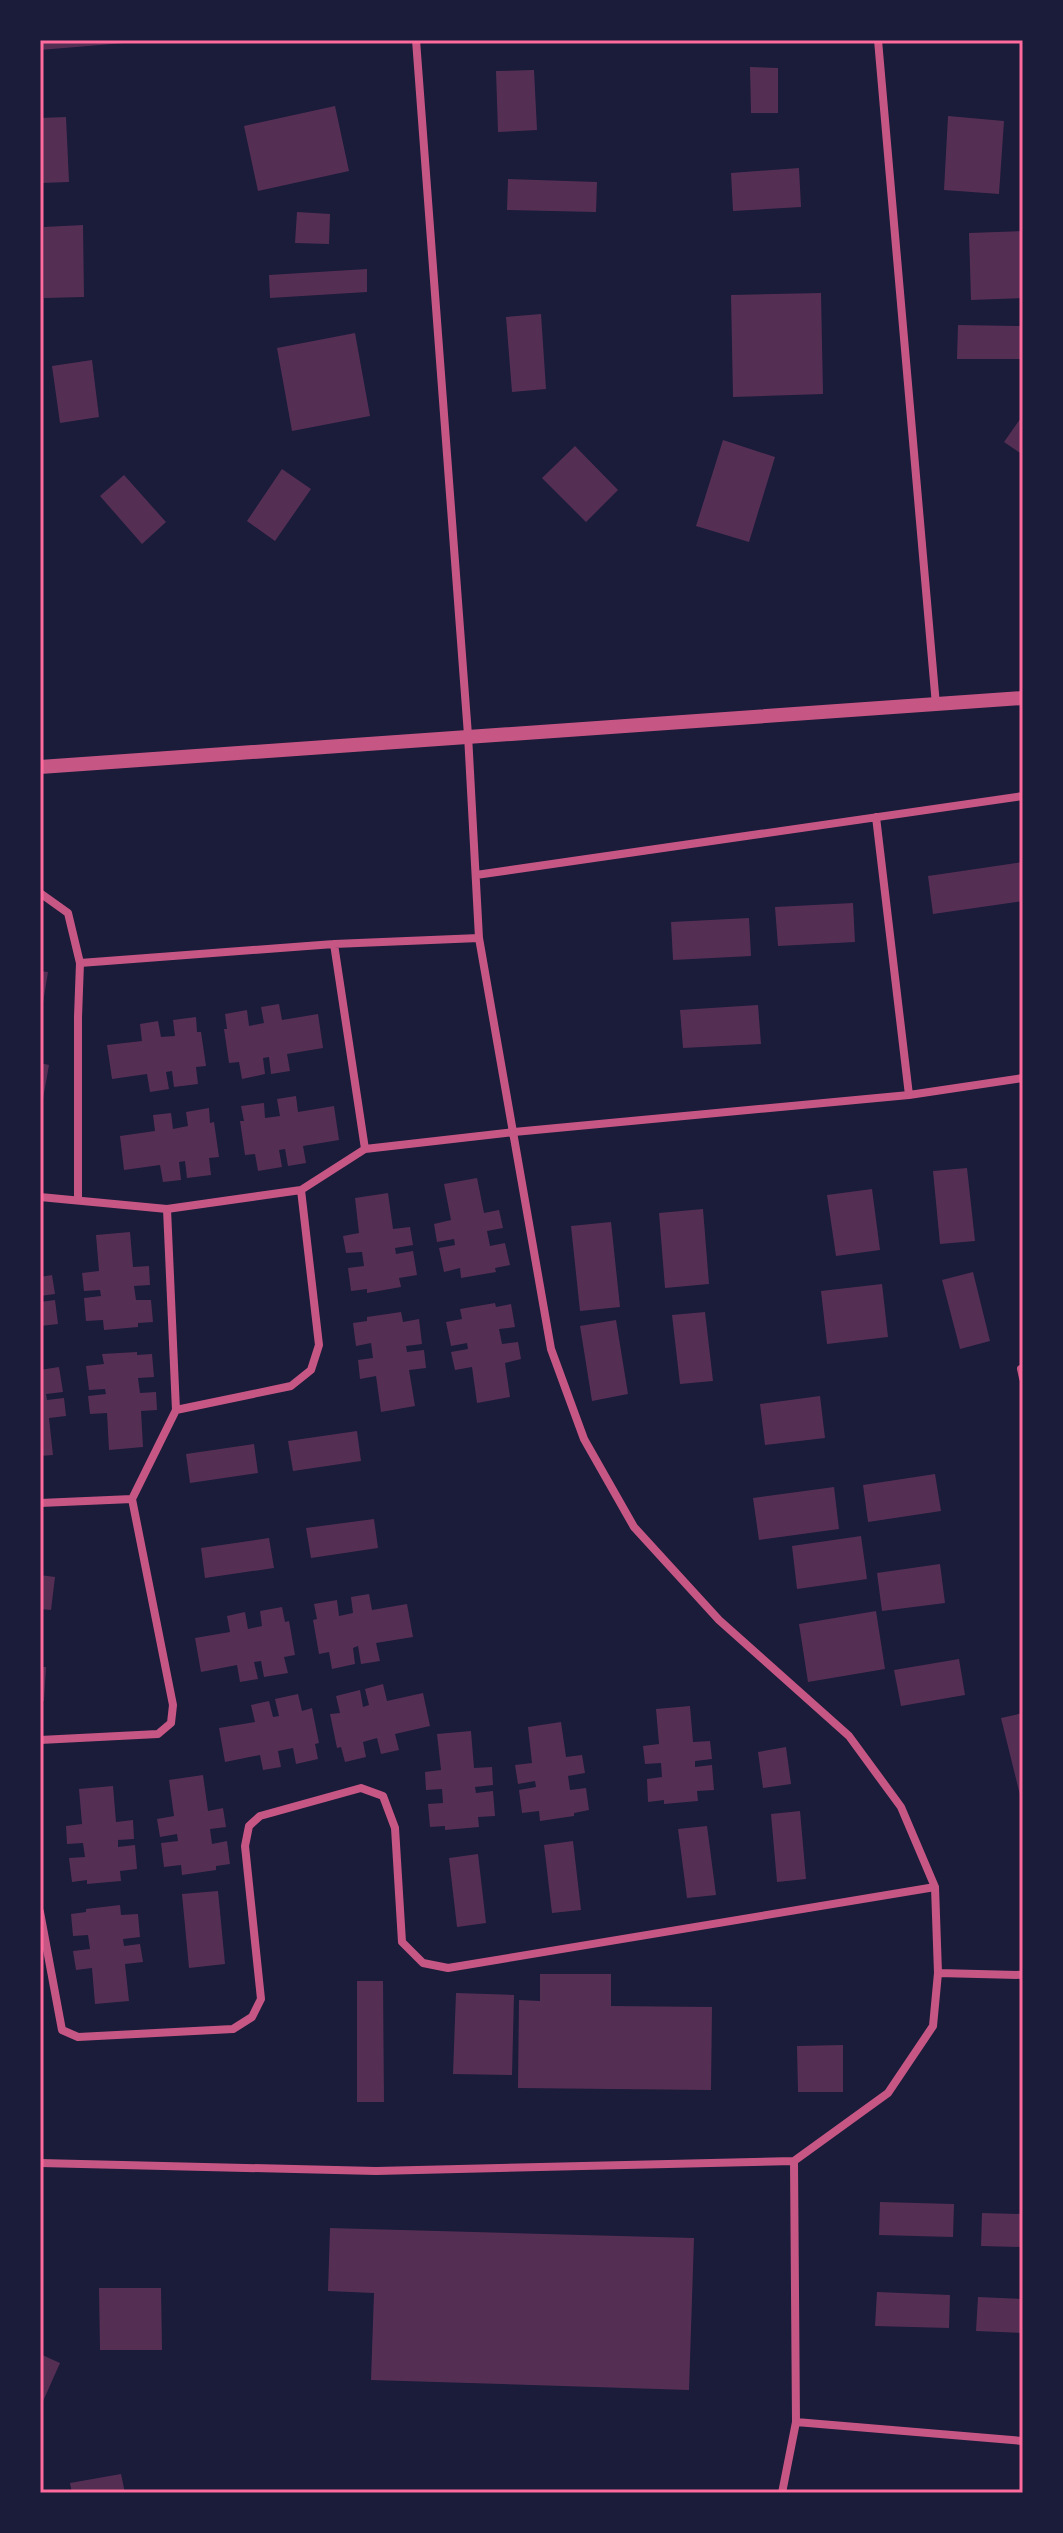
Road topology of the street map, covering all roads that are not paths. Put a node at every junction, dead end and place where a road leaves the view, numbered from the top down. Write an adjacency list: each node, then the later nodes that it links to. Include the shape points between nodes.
1 (416, 40): 5 (street)
2 (878, 40): 4 (street)
3 (1023, 698): 4 (street)
4 (936, 705): 5 (street)
5 (468, 735): 6 (street); 9 (street)
6 (40, 767)
7 (1023, 796): 8 (street)
8 (876, 817): 9 (street); 15 (street)
9 (476, 875): 11 (street)
10 (40, 893): 13 (street, via 68,913)
11 (479, 938): 12 (street); 16 (street)
12 (334, 944): 13 (street); 17 (street)
13 (80, 963): 20 (street)
14 (1023, 1078): 15 (street)
15 (909, 1095): 16 (street)
16 (514, 1132): 17 (street); 26 (street, via 551,1349 584,1439 634,1527 719,1620 849,1736 901,1807)
17 (365, 1149): 18 (street)
18 (301, 1190): 21 (street); 22 (street, via 319,1345 311,1370 291,1386)
19 (40, 1197): 20 (street)
20 (78, 1200): 21 (street)
21 (167, 1209): 22 (street)
22 (176, 1410): 23 (street)
23 (132, 1499): 24 (street); 25 (street, via 173,1705 171,1723 158,1734)
24 (40, 1503)
25 (40, 1740)
26 (935, 1887): 27 (street, via 448,1968 423,1963 402,1942 395,1828 383,1796 361,1788 260,1816 249,1826 245,1846 261,1999 252,2017 233,2029 78,2037 62,2030); 28 (street)
27 (40, 1912)
28 (938, 1973): 29 (street); 30 (street, via 933,2026 888,2093)
29 (1023, 1975)
30 (794, 2161): 31 (street, via 376,2171); 32 (street)
31 (40, 2163)
32 (796, 2422): 33 (street); 34 (street)
33 (1023, 2441)
34 (782, 2493)

